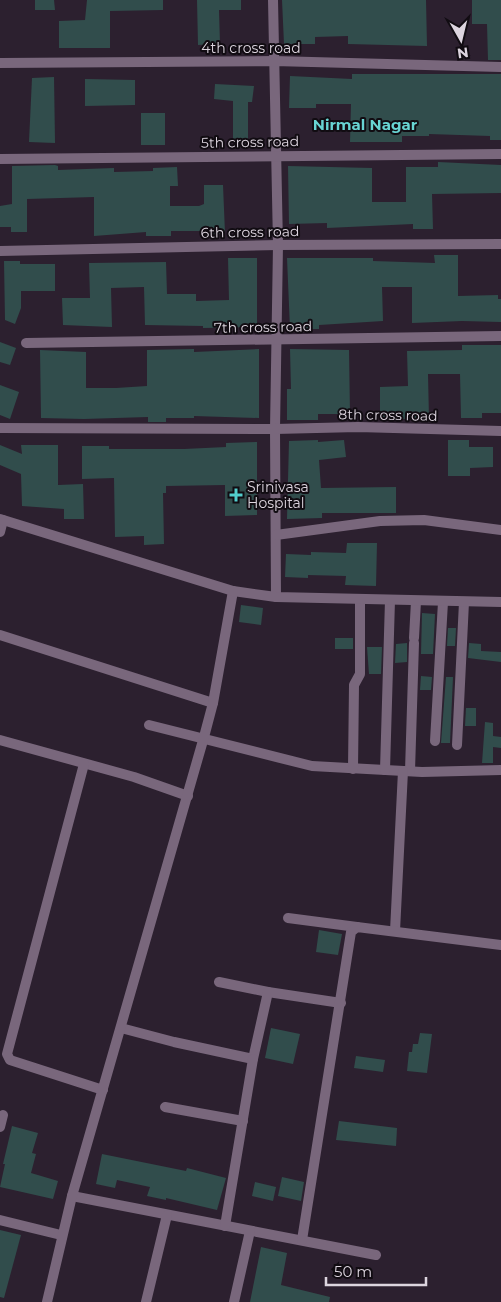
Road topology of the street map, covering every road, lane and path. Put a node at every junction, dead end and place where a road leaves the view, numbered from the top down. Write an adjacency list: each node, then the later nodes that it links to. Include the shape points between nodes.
1 (273, 0): 2 (street)
2 (274, 61): 3 (street, 4th cross road); 4 (street, 4th cross road); 6 (street)
3 (0, 63)
4 (501, 67)
5 (501, 154): 6 (street, 5th cross road)
6 (275, 156): 7 (street, 5th cross road); 9 (street)
7 (0, 159)
8 (501, 244): 9 (street, 6th cross road)
9 (278, 245): 10 (street, 6th cross road); 12 (street)
10 (0, 251)
11 (501, 336): 12 (street, 7th cross road)
12 (277, 341): 13 (street, 7th cross road); 15 (street)
13 (26, 342)
14 (0, 428): 15 (street, 8th cross road)
15 (275, 429): 16 (street, 8th cross road, via 358,427); 20 (street)
16 (501, 431)
17 (2, 519): 19 (street); 21 (street)
18 (501, 530): 20 (street, via 424,520 389,520)
19 (0, 532)
20 (276, 535): 22 (street)
21 (234, 591): 22 (street); 30 (street)
22 (276, 597): 23 (street)
23 (360, 599): 24 (street); 37 (street, via 360,674 354,685)
24 (390, 600): 25 (street); 38 (street)
25 (416, 601): 26 (street); 40 (street)
26 (443, 602): 27 (street); 34 (street)
27 (464, 602): 28 (street); 35 (street)
28 (501, 602)
29 (0, 635): 30 (street)
30 (213, 703): 32 (street)
31 (149, 725): 32 (street)
32 (204, 738): 37 (street, via 312,766); 41 (street)
33 (0, 740): 36 (street)
34 (435, 741)
35 (457, 745)
36 (84, 764): 41 (street); 51 (street, via 7,1054 10,1060)
37 (353, 768): 38 (street)
38 (385, 770): 40 (street)
39 (501, 770): 40 (street)
40 (407, 771): 44 (street)
41 (188, 796): 49 (street)
42 (288, 918): 43 (street)
43 (357, 927): 44 (street); 48 (street, via 351,932)
44 (395, 931): 45 (street)
45 (501, 945)
46 (219, 982): 47 (street)
47 (268, 992): 48 (street); 50 (street)
48 (341, 1003): 62 (street)
49 (120, 1028): 50 (street); 51 (street)
50 (253, 1059): 54 (street)
51 (103, 1090): 56 (street)
52 (165, 1107): 54 (street)
53 (3, 1115): 55 (street)
54 (243, 1121): 59 (street)
55 (0, 1127)
56 (72, 1196): 57 (street); 61 (street)
57 (167, 1215): 59 (street); 65 (street)
58 (0, 1220): 61 (street)
59 (226, 1226): 60 (street)
60 (250, 1231): 62 (street); 66 (street)
61 (61, 1235): 64 (street)
62 (302, 1240): 63 (street)
63 (376, 1255)
64 (47, 1302)
65 (146, 1302)
66 (234, 1302)

